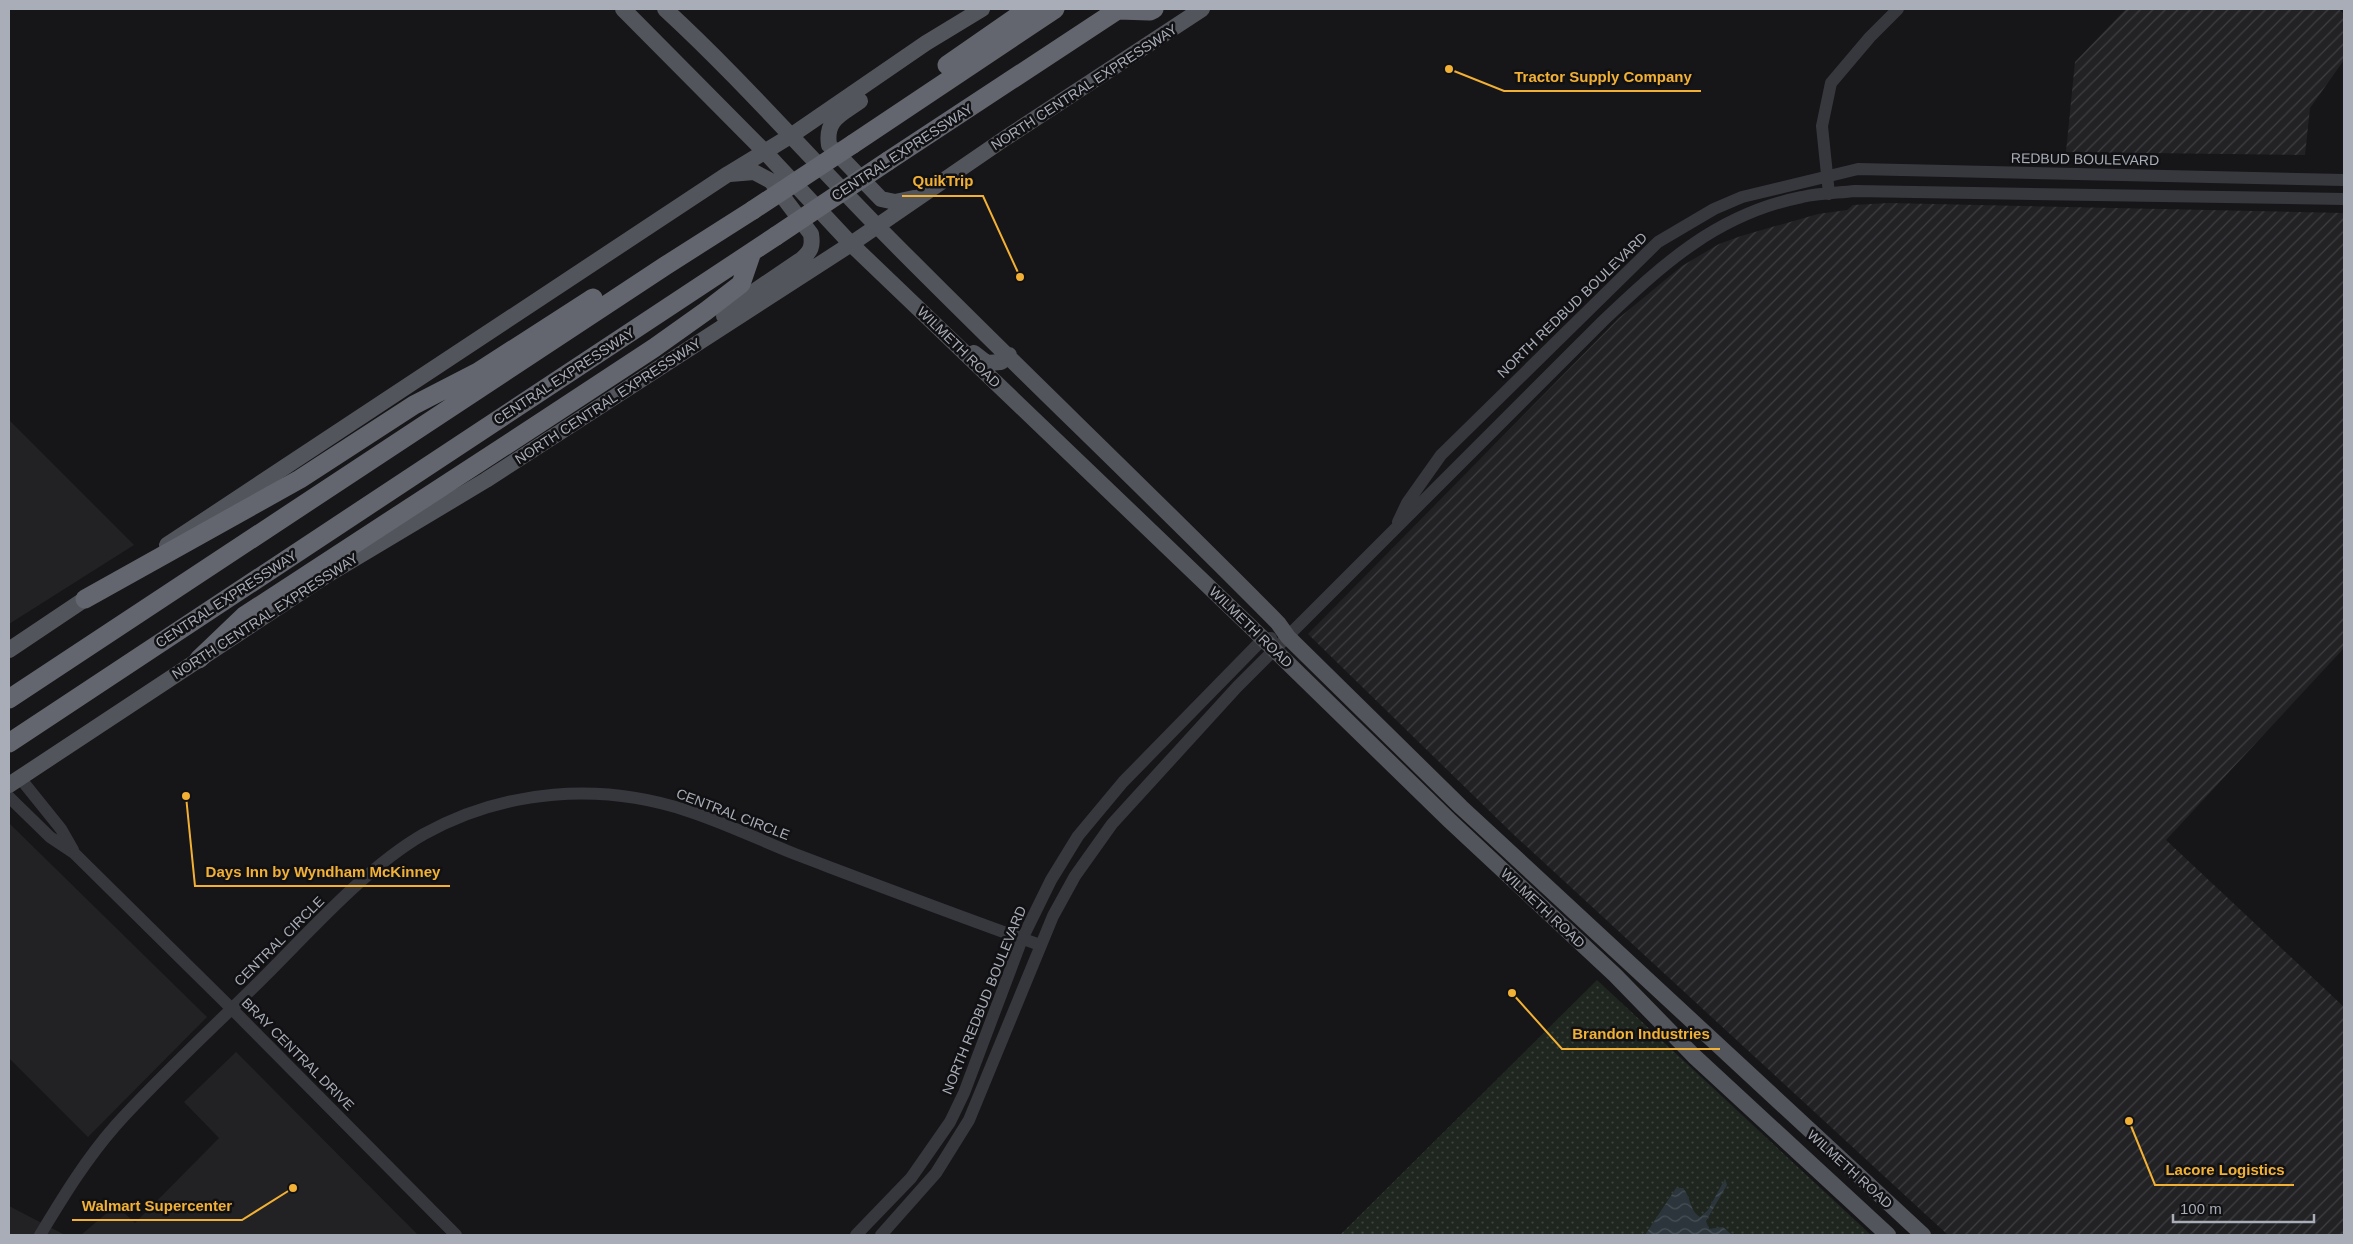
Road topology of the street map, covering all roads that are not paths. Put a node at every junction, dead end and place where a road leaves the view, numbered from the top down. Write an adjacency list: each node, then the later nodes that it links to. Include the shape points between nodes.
1 (623, 9): 13 (main road, WILMETH ROAD)
2 (665, 9): 11 (main road, WILMETH ROAD)
3 (982, 9): 10 (main road)
4 (1028, 9): 12 (highway, via 901,96)
5 (1055, 9): 12 (highway)
6 (1119, 9): 7 (highway); 24 (highway, CENTRAL EXPRESSWAY, bridge)
7 (1154, 9)
8 (1202, 9): 19 (main road, NORTH CENTRAL EXPRESSWAY)
9 (1898, 9): 15 (street, via 1832,83 1822,126)
10 (926, 43): 11 (main road); 19 (main road, via 888,81 832,122 828,135 829,145 881,198 895,202)
11 (792, 135): 13 (main road); 22 (main road, WILMETH ROAD)
12 (853, 144): 25 (highway, bridge)
13 (764, 151): 14 (main road); 23 (main road, WILMETH ROAD)
14 (728, 174): 27 (main road, via 754,172 771,180 812,234 813,244 802,259 743,299); 32 (main road)
15 (1827, 175): 16 (street, REDBUD BOULEVARD, via 1858,169 1887,169); 18 (street); 31 (street, NORTH REDBUD BOULEVARD, via 1742,197 1714,209 1658,242 1441,455 1407,503)
16 (2293, 179): 17 (street, REDBUD BOULEVARD); 20 (street)
17 (2344, 180)
18 (1829, 194): 20 (street, via 1883,190); 31 (street, NORTH REDBUD BOULEVARD, via 1803,197 1755,211 1722,226 1669,260 1603,321)
19 (918, 197): 22 (main road, NORTH CENTRAL EXPRESSWAY)
20 (2293, 198): 21 (street)
21 (2344, 200)
22 (878, 226): 23 (main road, NORTH CENTRAL EXPRESSWAY); 28 (main road, WILMETH ROAD)
23 (851, 244): 26 (main road, WILMETH ROAD); 27 (main road, NORTH CENTRAL EXPRESSWAY)
24 (752, 252): 36 (highway, via 741,284 706,310 546,420 244,616); 38 (highway, CENTRAL EXPRESSWAY)
25 (665, 266): 32 (highway, via 596,296 478,372 414,405 300,479); 37 (highway)
26 (902, 292): 28 (main road, via 930,310 987,363 1001,362); 30 (main road, WILMETH ROAD)
27 (691, 346): 36 (main road, NORTH CENTRAL EXPRESSWAY, via 486,480 370,547)
28 (1009, 355): 29 (main road, WILMETH ROAD)
29 (1134, 478): 30 (main road); 33 (main road, WILMETH ROAD)
30 (1115, 496): 34 (main road, WILMETH ROAD)
31 (1394, 531): 33 (street, NORTH REDBUD BOULEVARD)
32 (86, 599): 35 (main road)
33 (1288, 636): 34 (street); 42 (main road, WILMETH ROAD, via 1461,807)
34 (1269, 644): 43 (street, NORTH REDBUD BOULEVARD, via 1109,798 1070,848); 44 (street, via 1237,688 1112,824 1075,876); 45 (main road, WILMETH ROAD)
35 (9, 650)
36 (199, 659): 39 (main road, NORTH CENTRAL EXPRESSWAY)
37 (9, 700)
38 (9, 743)
39 (14, 782): 41 (street, BRAY CENTRAL DRIVE, via 61,829)
40 (9, 797): 41 (street, BRAY CENTRAL DRIVE, via 50,837)
41 (74, 853): 46 (street, BRAY CENTRAL DRIVE)
42 (1595, 932): 45 (main road); 54 (main road, WILMETH ROAD)
43 (1022, 939): 44 (street, CENTRAL CIRCLE); 46 (street, CENTRAL CIRCLE, via 690,812 622,796 579,793 508,802 470,813 407,845 371,874); 47 (street, NORTH REDBUD BOULEVARD, via 964,1093)
44 (1040, 945): 48 (street, via 975,1109)
45 (1583, 945): 53 (main road, WILMETH ROAD, via 1694,1056)
46 (232, 1008): 49 (street, CENTRAL CIRCLE, via 116,1126 75,1178); 50 (street, BRAY CENTRAL DRIVE)
47 (935, 1146): 48 (street); 51 (street, NORTH REDBUD BOULEVARD, via 910,1178)
48 (949, 1155): 52 (street, via 919,1195)
49 (40, 1235)
50 (456, 1235)
51 (856, 1235)
52 (881, 1235)
53 (1888, 1235)
54 (1923, 1235)

